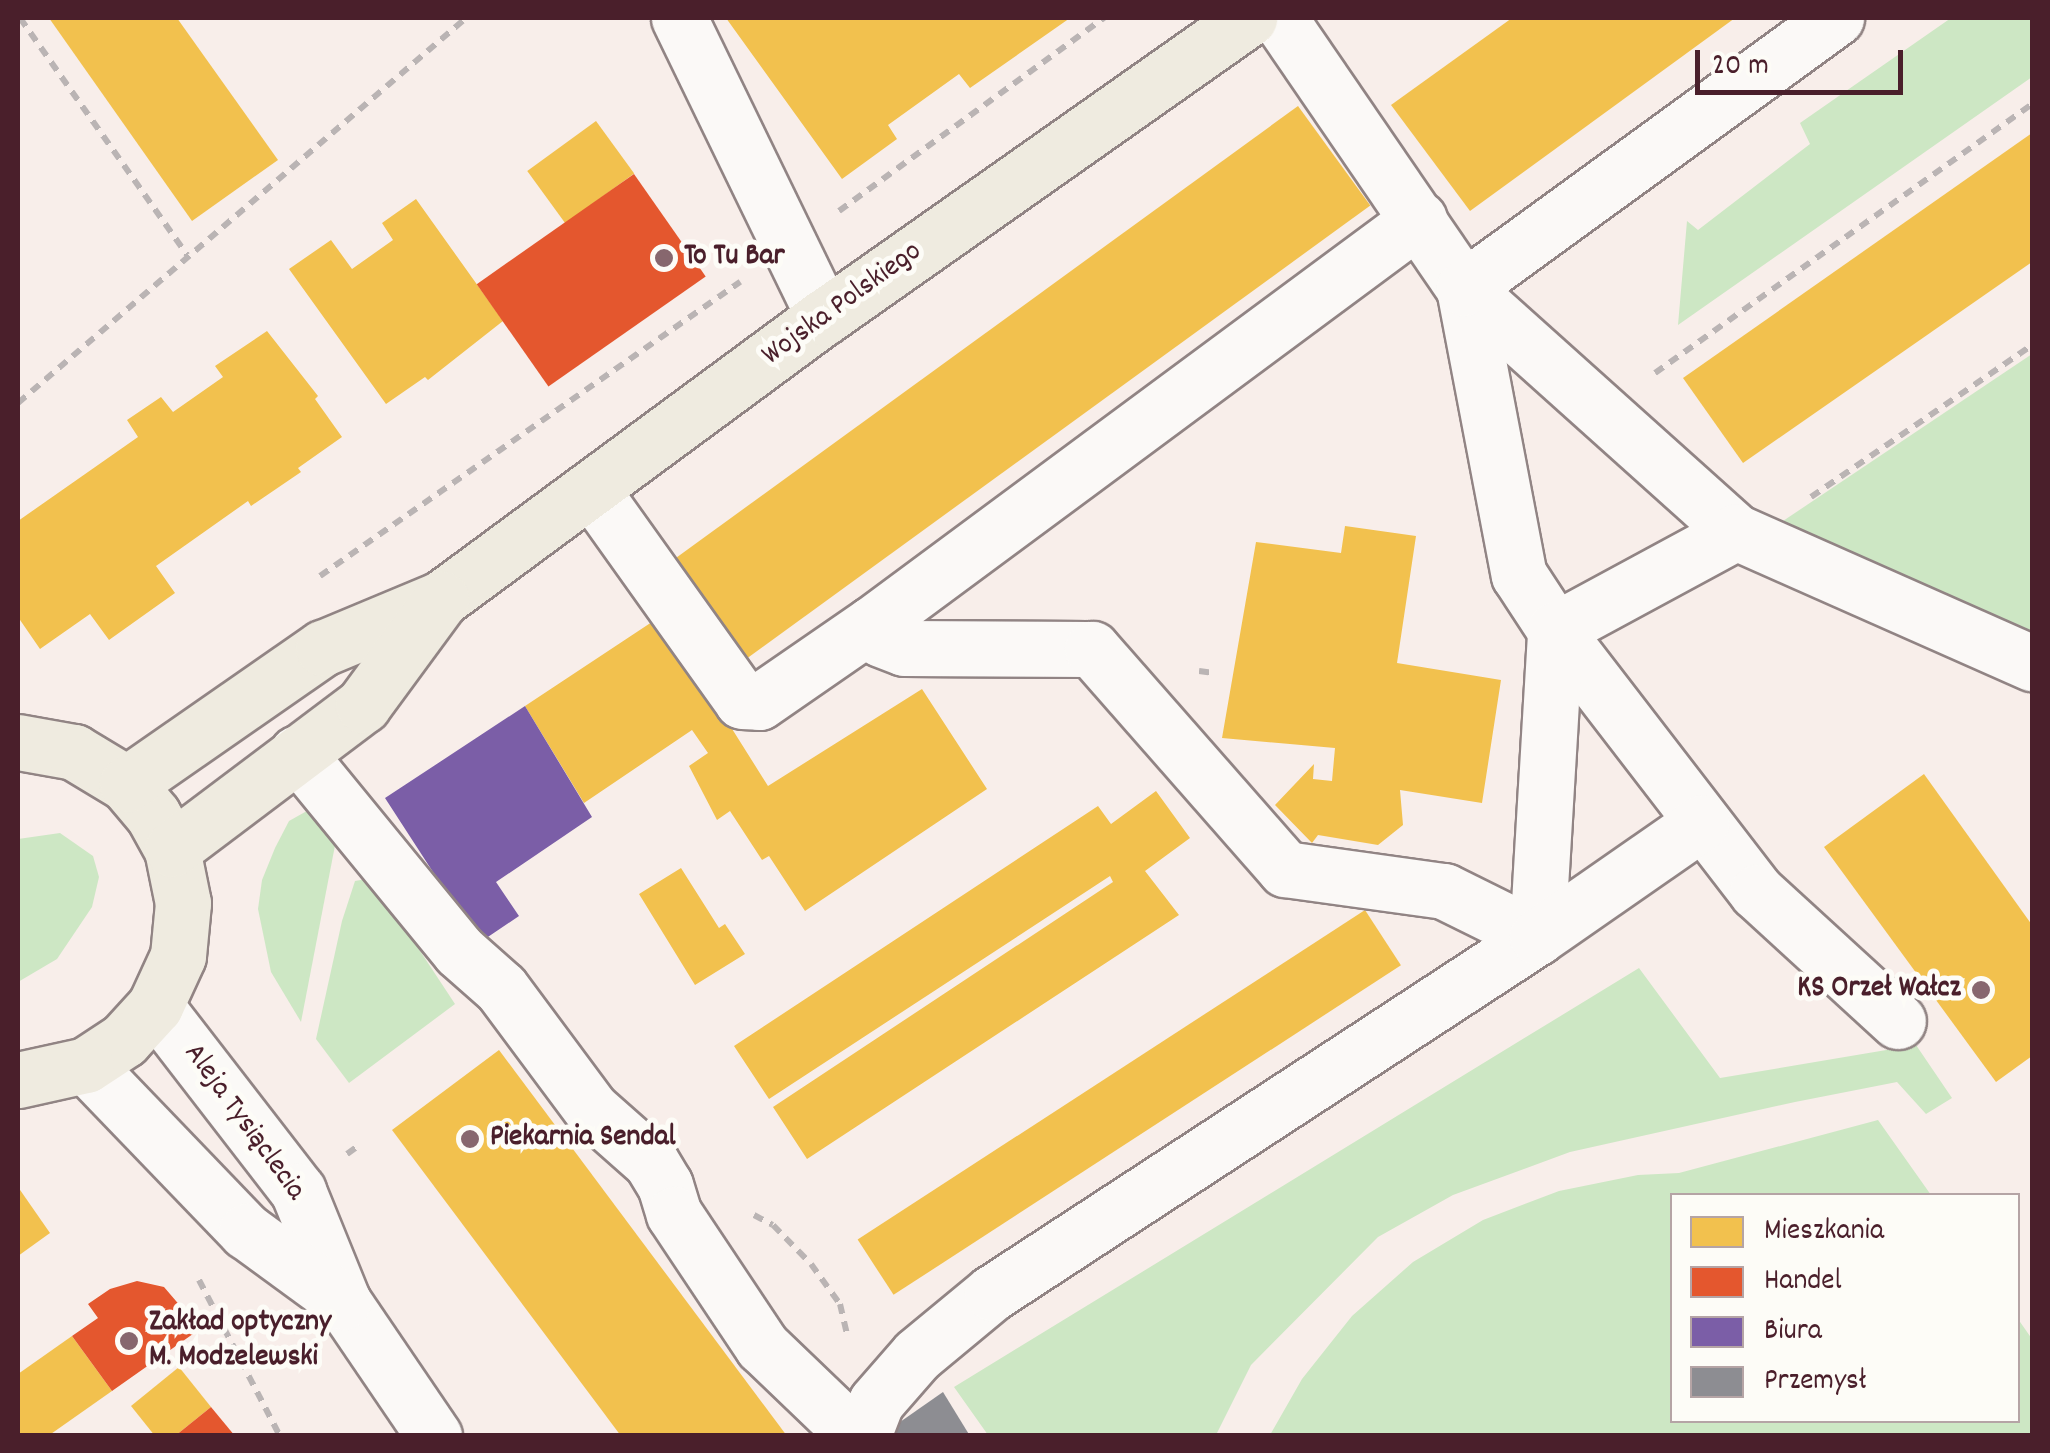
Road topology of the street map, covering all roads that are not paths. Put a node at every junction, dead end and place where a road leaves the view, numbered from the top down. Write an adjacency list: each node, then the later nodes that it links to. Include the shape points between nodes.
1 (679, 18): 7 (street)
2 (1249, 18): 7 (main road, Wojska Polskiego)
3 (1279, 18): 5 (street)
4 (1836, 18): 6 (street)
5 (1419, 219): 6 (street); 11 (street)
6 (1464, 288): 9 (street); 12 (street, via 1519,575)
7 (824, 317): 8 (main road, Wojska Polskiego)
8 (591, 489): 10 (main road, Wojska Polskiego); 11 (street, via 742,701 759,702)
9 (1736, 532): 12 (street); 13 (street)
10 (441, 600): 15 (main road, Wojska Polskiego, via 363,705); 16 (main road, Wojska Polskiego, via 323,648)
11 (872, 624): 19 (street, via 881,638 904,648 1092,650 1285,869 1444,891)
12 (1555, 630): 17 (street); 19 (street)
13 (2032, 663)
14 (18, 742): 16 (main road, via 74,752)
15 (297, 753): 18 (main road, Wojska Polskiego); 26 (street, via 459,951 501,988 592,1110 651,1162 674,1214 762,1346)
16 (127, 784): 18 (main road)
17 (1702, 824): 19 (street); 21 (street, via 1757,892)
18 (172, 850): 20 (main road, via 183,903 180,938)
19 (1537, 937): 26 (street, via 992,1293 927,1346 876,1402)
20 (155, 1006): 22 (main road, via 124,1040); 24 (street, Aleja Tysiąclecia, via 298,1192)
21 (1898, 1021)
22 (86, 1064): 23 (main road); 24 (street, Aleja Tysiąclecia, via 246,1231)
23 (18, 1080)
24 (343, 1302): 25 (street, Aleja Tysiąclecia)
25 (434, 1436)
26 (860, 1436)

